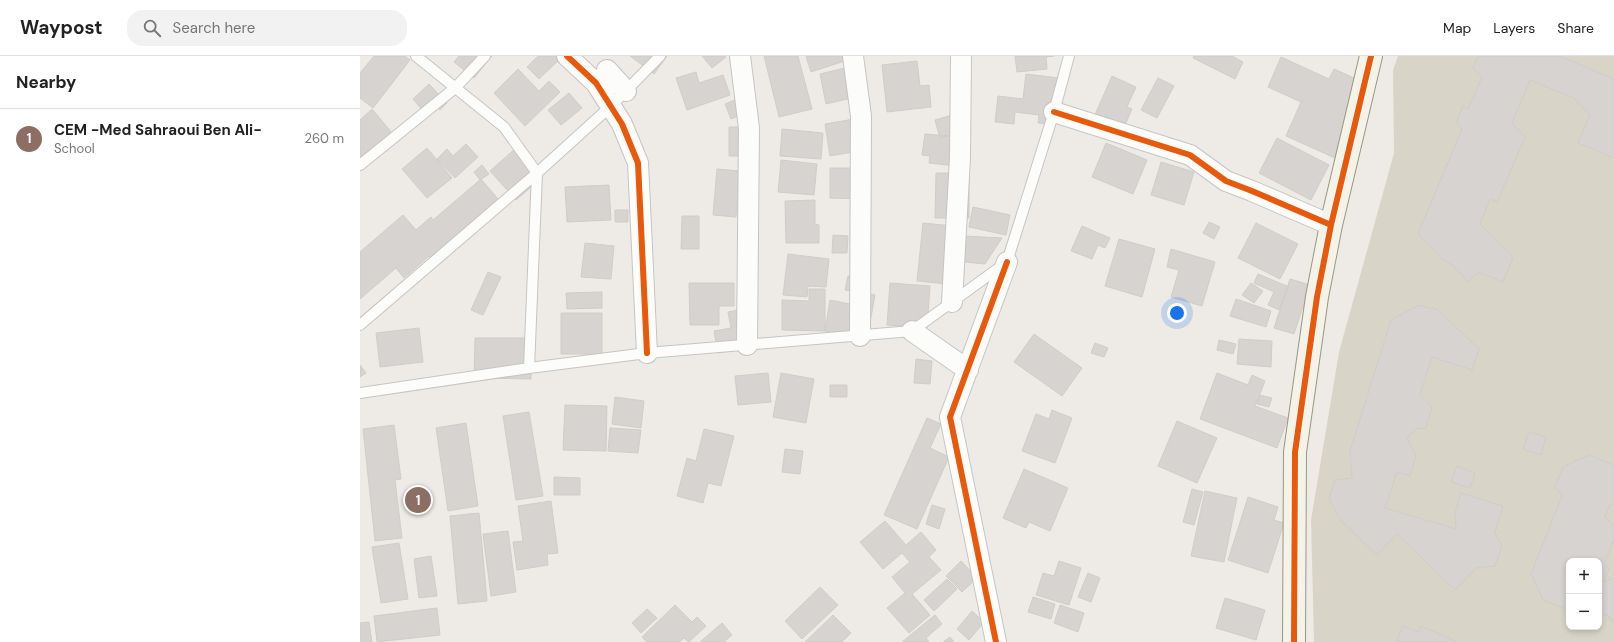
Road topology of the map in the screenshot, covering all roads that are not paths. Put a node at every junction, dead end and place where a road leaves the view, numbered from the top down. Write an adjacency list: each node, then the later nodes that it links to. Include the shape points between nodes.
1 (416, 56): 11 (lane)
2 (485, 56): 11 (lane)
3 (567, 56): 13 (street, via 596,83)
4 (660, 56): 12 (lane)
5 (740, 56): 23 (street, via 749,128)
6 (853, 56): 22 (street, via 861,116)
7 (961, 56): 19 (street, via 960,158)
8 (1069, 56): 14 (lane)
9 (1371, 56): 17 (street)
10 (607, 70): 12 (street)
11 (455, 88): 15 (lane); 16 (lane, via 504,127)
12 (626, 91): 13 (lane)
13 (611, 106): 16 (lane); 24 (street, via 622,124 638,163)
14 (1054, 112): 17 (street, via 1190,155 1226,181); 18 (lane)
15 (360, 164)
16 (537, 173): 20 (lane); 25 (lane)
17 (1331, 225): 29 (street, via 1317,297 1295,452)
18 (1007, 262): 19 (lane); 26 (street)
19 (952, 302): 21 (lane)
20 (360, 326)
21 (912, 331): 22 (lane); 26 (street)
22 (860, 336): 23 (lane)
23 (747, 345): 24 (lane)
24 (647, 353): 25 (lane)
25 (530, 368): 27 (lane)
26 (968, 370): 28 (street, via 950,417)
27 (360, 394)
28 (996, 642)
29 (1294, 642)

